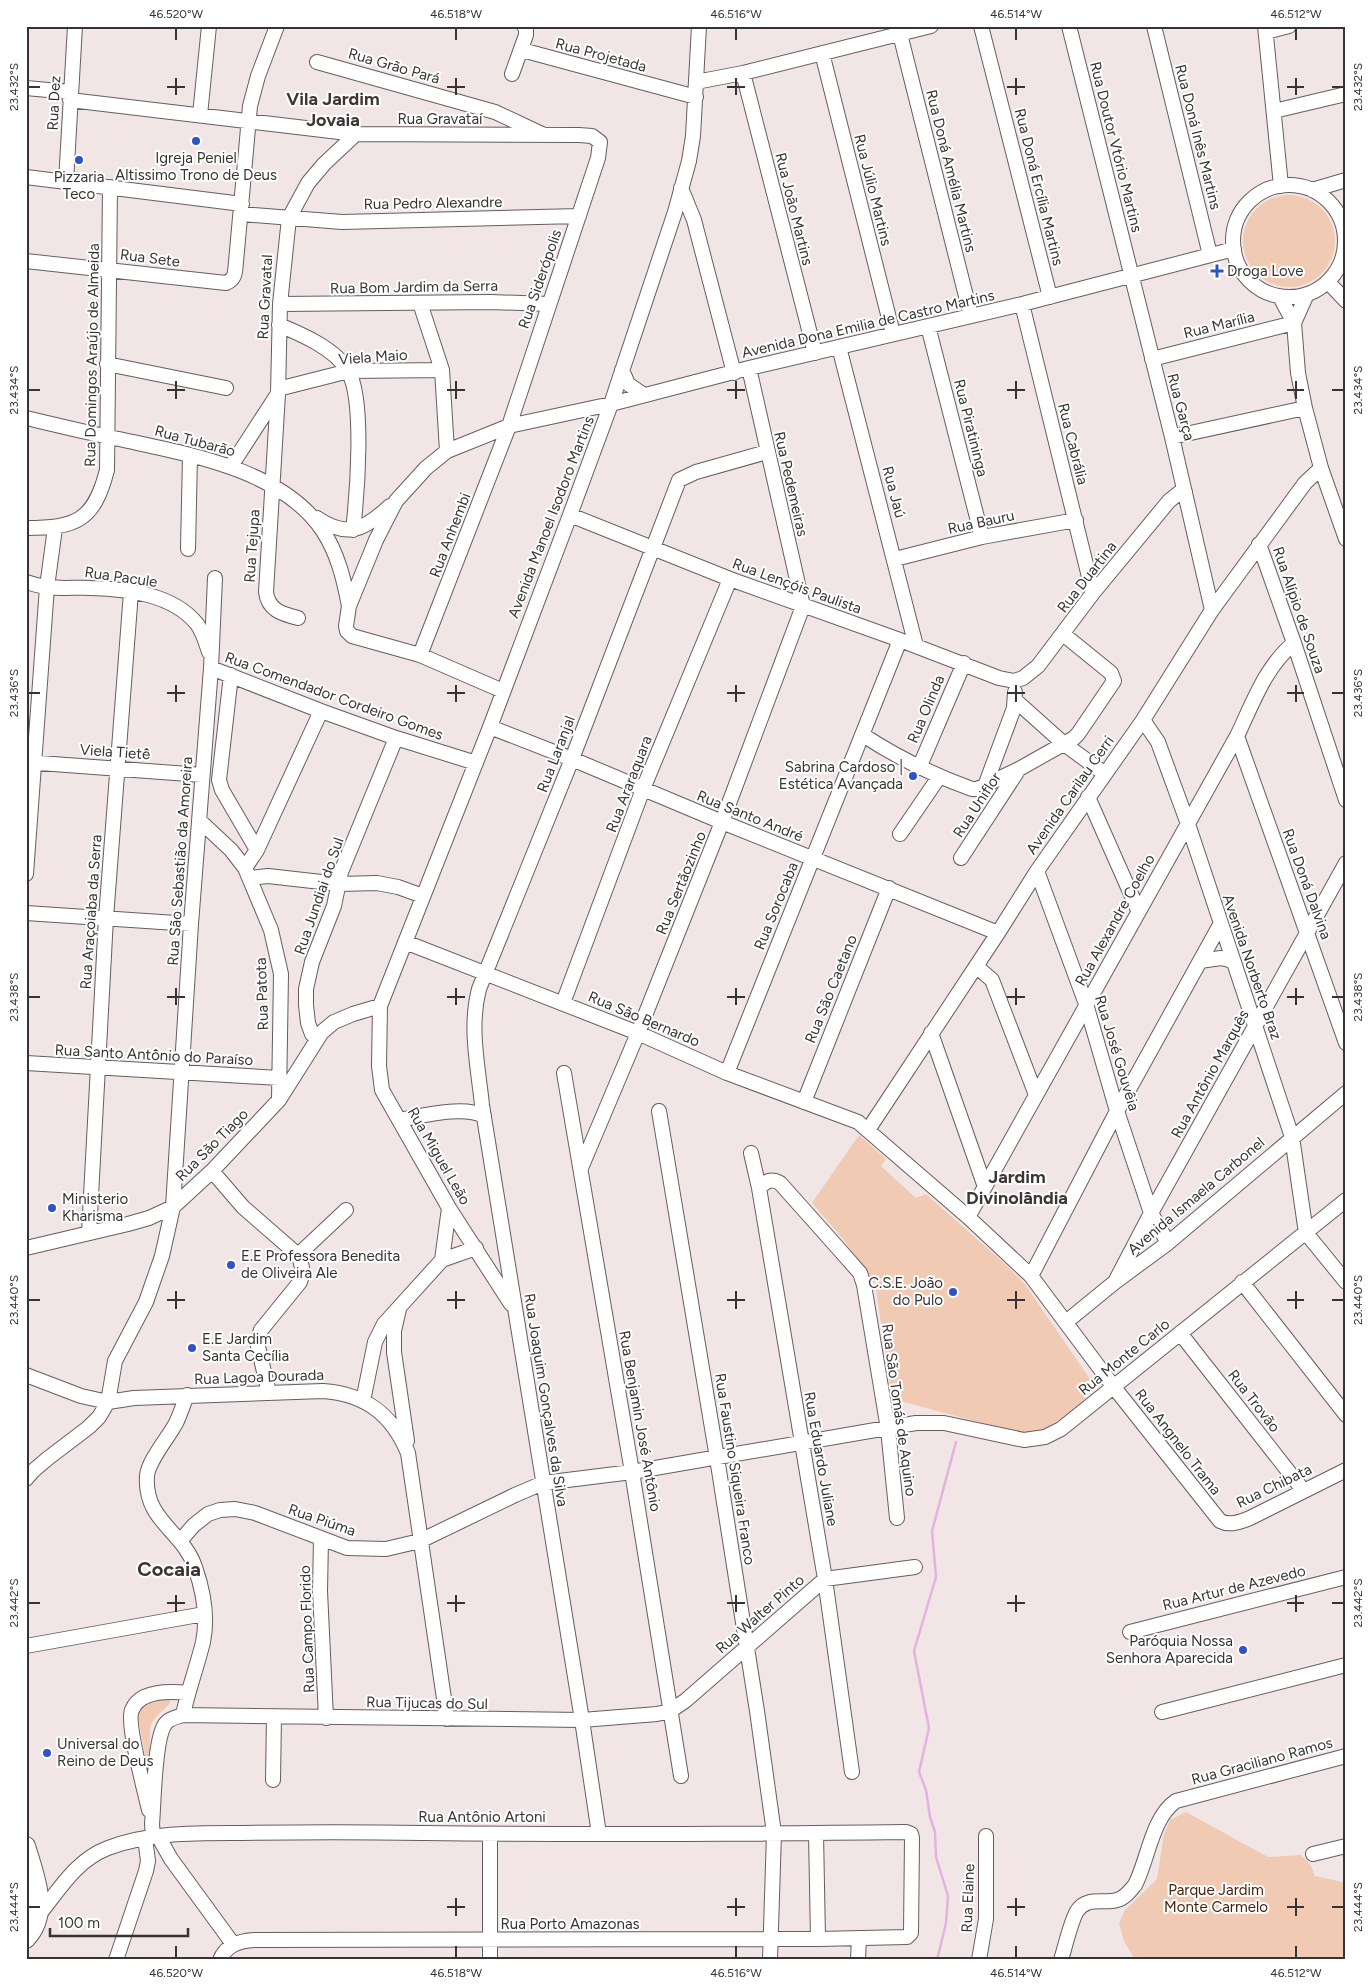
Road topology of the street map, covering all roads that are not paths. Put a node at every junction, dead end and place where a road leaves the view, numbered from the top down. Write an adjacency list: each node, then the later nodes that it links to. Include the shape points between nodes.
1 (75, 26): 21 (street, Rua Dez)
2 (209, 26): 24 (street)
3 (277, 26): 25 (street, Rua Sete, via 253,91)
4 (524, 26): 13 (street, via 526,35)
5 (699, 26): 18 (street, Avenida Manoel Isodoro Martins)
6 (931, 26): 12 (street)
7 (981, 26): 49 (street, Rua Doná Ercília Martins)
8 (1069, 26): 46 (street, Rua Doutor Vtório Martins)
9 (1154, 26): 43 (street, Rua Doná Inês Martins)
10 (1289, 26): 11 (street)
11 (1266, 29): 23 (street)
12 (900, 34): 14 (street); 56 (street, Rua Doná Amélia Martins)
13 (522, 50): 17 (street); 22 (street, Rua Projetada)
14 (822, 53): 16 (street); 60 (street, Rua Júlio Martins)
15 (317, 62): 27 (street, Rua Grão Pará, via 495,112)
16 (743, 73): 18 (street); 62 (street, Rua João Martins)
17 (512, 74)
18 (696, 82): 22 (street, Avenida Manoel Isodoro Martins)
19 (26, 88): 21 (street, Rua Gravataí)
20 (1346, 94): 23 (street)
21 (70, 96): 24 (street, Rua Gravataí); 31 (street, Rua Dez)
22 (696, 97): 34 (street, Avenida Manoel Isodoro Martins, via 689,161)
23 (1274, 111): 32 (street)
24 (200, 115): 25 (street, Rua Gravataí)
25 (248, 121): 26 (street, Rua Gravataí); 36 (street, Rua Sete)
26 (356, 134): 27 (street, Rua Gravataí); 39 (street, Rua Gravatal, via 308,183)
27 (545, 135): 28 (street, Rua Gravataí, via 586,135)
28 (600, 142): 38 (street, Rua Siderópolis)
29 (26, 177): 31 (street, Rua Pedro Alexandre)
30 (1346, 180): 35 (street)
31 (66, 182): 33 (street, Rua Pedro Alexandre)
32 (1281, 186): 35 (street); 42 (street, via 1262,192 1247,204 1234,231)
33 (110, 187): 36 (street, Rua Pedro Alexandre); 45 (street, Rua Domingos Araújo de Almeida)
34 (681, 188): 37 (street, Avenida Manoel Isodoro Martins); 40 (street)
35 (1312, 190): 41 (street, via 1327,199 1338,212)
36 (241, 209): 39 (street, Rua Pedro Alexandre); 45 (street, Rua Sete, via 231,281 211,282)
37 (675, 212): 40 (street); 67 (street, Avenida Manoel Isodoro Martins)
38 (579, 216): 39 (street, Rua Pedro Alexandre, via 342,222); 54 (street, Rua Siderópolis)
39 (288, 218): 53 (street, Rua Gravatal)
40 (694, 220): 69 (street)
41 (1346, 236): 47 (street, via 1342,261)
42 (1234, 249): 43 (street, Avenida Dona Emilia de Castro Martins); 50 (street, via 1239,267 1249,281)
43 (1210, 255): 46 (street, Avenida Dona Emilia de Castro Martins)
44 (26, 261): 45 (street, Rua Sete)
45 (110, 269): 64 (street, Rua Domingos Araújo de Almeida)
46 (1131, 277): 49 (street, Avenida Dona Emilia de Castro Martins); 63 (street, Rua Garça)
47 (1328, 282): 48 (street); 51 (street)
48 (1307, 294): 50 (street); 57 (street)
49 (1050, 297): 55 (street, Avenida Dona Emilia de Castro Martins)
50 (1280, 297): 57 (street)
51 (1346, 301)
52 (420, 303): 53 (street, Rua Bom Jardim da Serra); 54 (street, Rua Bom Jardim da Serra); 66 (street)
53 (280, 304): 58 (street, Rua Gravatal)
54 (549, 304): 76 (street, Rua Siderópolis)
55 (1022, 304): 56 (street, Avenida Dona Emilia de Castro Martins); 90 (street, Rua Cabrália)
56 (971, 316): 59 (street, Avenida Dona Emilia de Castro Martins)
57 (1294, 323): 63 (street, Rua Marília); 74 (street)
58 (279, 324): 68 (street, via 325,348); 71 (street, Rua Gravatal)
59 (928, 326): 60 (street, Avenida Dona Emilia de Castro Martins); 94 (street, Rua Piratininga)
60 (893, 334): 61 (street, Avenida Dona Emilia de Castro Martins)
61 (839, 347): 62 (street, Avenida Dona Emilia de Castro Martins); 100 (street, Rua Jaú)
62 (814, 353): 65 (street, Avenida Dona Emilia de Castro Martins)
63 (1152, 359): 78 (street, Rua Garça)
64 (106, 364): 70 (street); 77 (street, Rua Domingos Araújo de Almeida)
65 (749, 368): 69 (street, Avenida Dona Emilia de Castro Martins); 80 (street, Rua Pedemeiras)
66 (442, 370): 68 (street, Viela Maio); 79 (street)
67 (622, 370): 72 (street, via 628,384); 73 (street, Avenida Manoel Isodoro Martins)
68 (349, 371): 71 (street, Viela Maio); 93 (street, via 358,431)
69 (734, 373): 72 (street, Avenida Dona Emilia de Castro Martins)
70 (226, 388)
71 (278, 392): 82 (street); 84 (street, Rua Gravatal)
72 (644, 395): 73 (street, Avenida Dona Emilia de Castro Martins)
73 (611, 404): 76 (street, Avenida Dona Emilia de Castro Martins); 89 (street, Avenida Manoel Isodoro Martins)
74 (1305, 408): 78 (street); 83 (street)
75 (26, 418): 77 (street, Rua Tubarão)
76 (509, 426): 79 (street); 116 (street, Rua Anhembi)
77 (106, 437): 81 (street, Rua Tubarão); 92 (street, Rua Domingos Araújo de Almeida, via 106,470 93,508 77,522)
78 (1172, 437): 85 (street, Rua Garça)
79 (447, 452): 86 (street, via 415,479)
80 (767, 452): 98 (street, Rua Laranjal, via 686,475 679,480); 109 (street, Rua Pedemeiras)
81 (190, 456): 82 (street, Rua Tubarão); 99 (street)
82 (231, 466): 84 (street, Rua Tubarão)
83 (1323, 473): 87 (street); 96 (street, Avenida Carilau Cerri, via 1305,483)
84 (272, 486): 88 (street, Rua Tubarão); 111 (street, Rua Tejupa, via 267,600 278,612)
85 (1185, 492): 97 (street, Rua Garça); 106 (street, Rua Duartina, via 1169,501)
86 (396, 501): 93 (street, via 374,520); 108 (street)
87 (1340, 504): 95 (street)
88 (308, 512): 93 (street, via 332,527); 108 (street, via 331,544)
89 (570, 515): 98 (street, Rua Lençóis Paulista); 121 (street, Avenida Manoel Isodoro Martins)
90 (1076, 520): 94 (street, Rua Bauru); 106 (street, Rua Cabrália)
91 (26, 528): 92 (street, Rua Domingos Araújo de Almeida)
92 (55, 528): 104 (street)
93 (353, 530)
94 (982, 537): 100 (street, Rua Bauru)
95 (1346, 539)
96 (1259, 544): 107 (street, Avenida Carilau Cerri); 114 (street, Rua Alípio de Souza)
97 (1198, 546): 107 (street, Rua Garça); 110 (street, Rua Garça)
98 (652, 547): 102 (street, Rua Lençóis Paulista); 130 (street, Rua Laranjal)
99 (188, 549)
100 (895, 559): 115 (street, Rua Jaú)
101 (215, 578): 117 (street, Rua São Sebastião da Amoreira)
102 (730, 579): 109 (street, Rua Lençóis Paulista); 141 (street, Rua Araraquara)
103 (26, 582): 104 (street, Rua Pacule)
104 (48, 587): 105 (street, Rua Pacule); 132 (street)
105 (131, 592): 117 (street, Rua Pacule, via 179,607 197,624 204,636); 135 (street, Rua Araçoiaba da Serra)
106 (1094, 593): 112 (street, Rua Duartina)
107 (1222, 596): 110 (street, Avenida Carilau Cerri)
108 (348, 606): 116 (street, via 346,626 349,634)
109 (803, 606): 113 (street, Rua Lençóis Paulista); 145 (street, Rua Sertãozinho)
110 (1212, 610): 124 (street, Avenida Carilau Cerri)
111 (298, 618)
112 (1063, 634): 120 (street, Rua Duartina, via 1038,666); 129 (street, via 1114,678 1078,734)
113 (900, 640): 115 (street, Rua Lençóis Paulista); 126 (street, Rua Sorocaba)
114 (1294, 643): 127 (street, Rua Alexandre Coelho, via 1270,668); 131 (street, Rua Alípio de Souza)
115 (916, 646): 118 (street, Rua Lençóis Paulista)
116 (420, 655): 121 (street)
117 (211, 663): 119 (street, Rua Comendador Cordeiro Gomes); 138 (street, Rua São Sebastião da Amoreira)
118 (964, 663): 120 (street, Rua Lençóis Paulista); 134 (street, Rua Olinda)
119 (231, 675): 123 (street, Rua Comendador Cordeiro Gomes); 148 (street, via 219,780)
120 (1014, 681): 122 (street)
121 (503, 690): 125 (street, Avenida Manoel Isodoro Martins)
122 (1015, 700): 129 (street); 140 (street)
123 (321, 712): 128 (street, Rua Comendador Cordeiro Gomes); 148 (street)
124 (1143, 720): 137 (street, Avenida Carilau Cerri); 146 (street, Avenida Norberto Braz, via 1158,742)
125 (490, 727): 130 (street, Rua Santo André); 133 (street, Avenida Manoel Isodoro Martins)
126 (863, 735): 134 (street); 149 (street, Rua Sorocaba)
127 (1237, 736): 146 (street, Rua Alexandre Coelho); 165 (street, Rua Doná Dalvina)
128 (396, 738): 133 (street, Rua Comendador Cordeiro Gomes); 157 (street, Rua Jundiai do Sul, via 341,872)
129 (1063, 743): 136 (street); 137 (street)
130 (572, 759): 141 (street, Rua Santo André); 171 (street, Rua Laranjal)
131 (1339, 759): 143 (street, Rua Alípio de Souza)
132 (30, 762): 135 (street, Viela Tietê); 154 (street)
133 (476, 763): 159 (street, Avenida Manoel Isodoro Martins)
134 (919, 768): 139 (street)
135 (117, 769): 138 (street, Viela Tietê); 162 (street, Rua Araçoiaba da Serra)
136 (1019, 769): 140 (street); 150 (street, Rua Uniflor)
137 (1105, 774): 142 (street, Avenida Carilau Cerri)
138 (202, 775): 144 (street, Rua São Sebastião da Amoreira)
139 (940, 778): 140 (street, via 972,789); 147 (street)
140 (985, 786)
141 (644, 790): 145 (street, Rua Santo André); 172 (street, Rua Araraquara)
142 (1088, 797): 152 (street, Avenida Carilau Cerri); 160 (street)
143 (1346, 800)
144 (200, 821): 153 (street, Rua Patota, via 231,850); 163 (street, Rua São Sebastião da Amoreira)
145 (722, 822): 149 (street, Rua Santo André); 176 (street, Rua Sertãozinho)
146 (1188, 824): 160 (street, Rua Alexandre Coelho); 164 (street, Avenida Norberto Braz)
147 (900, 834)
148 (257, 850): 153 (street)
149 (813, 858): 158 (street, Rua Santo André); 182 (street, Rua Sorocaba)
150 (961, 858)
151 (1346, 863): 156 (street, Rua Antônio Marquês)
152 (1037, 871): 166 (street, Avenida Carilau Cerri); 173 (street, Rua José Gouvêia)
153 (248, 873): 157 (street); 185 (street, Rua Patota, via 271,930 280,974)
154 (26, 874)
155 (1346, 874): 156 (street, Rua Antônio Marquês)
156 (1334, 883): 165 (street, Rua Antônio Marquês)
157 (339, 884): 159 (street, via 376,883); 178 (street, Rua Jundiai do Sul, via 306,989 308,1023)
158 (889, 888): 166 (street, Rua Santo André); 190 (street, Rua São Caetano)
159 (424, 896): 167 (street, Avenida Manoel Isodoro Martins)
160 (1138, 910): 173 (street, Rua Alexandre Coelho)
161 (26, 913): 162 (street)
162 (106, 918): 163 (street); 181 (street, Rua Araçoiaba da Serra)
163 (191, 924): 183 (street, Rua São Sebastião da Amoreira)
164 (1220, 925): 168 (street); 169 (street, Avenida Norberto Braz)
165 (1307, 931): 175 (street, Rua Antônio Marquês); 179 (street, Rua Doná Dalvina)
166 (998, 933): 170 (street, Avenida Carilau Cerri)
167 (405, 942): 171 (street, Rua São Bernardo); 174 (street, Avenida Manoel Isodoro Martins)
168 (1200, 961): 169 (street, via 1221,958); 193 (street)
169 (1233, 961): 175 (street, Avenida Norberto Braz)
170 (976, 966): 177 (street, Avenida Carilau Cerri); 188 (street, via 992,980)
171 (485, 972): 172 (street, Rua São Bernardo); 186 (street, Rua Joaquim Gonçalves da Silva, via 473,1019)
172 (563, 1004): 176 (street, Rua São Bernardo)
173 (1086, 1004): 188 (street, Rua Alexandre Coelho); 193 (street, Rua José Gouvêia)
174 (380, 1006): 178 (street, Rua São Tiago, via 334,1022); 195 (street, Rua Miguel Leão, via 382,1090)
175 (1256, 1026): 197 (street, Avenida Norberto Braz); 207 (street, Rua Antônio Marquês)
176 (638, 1033): 182 (street, Rua São Bernardo); 199 (street, Rua Sertãozinho)
177 (931, 1033): 196 (street, Avenida Carilau Cerri); 202 (street)
178 (317, 1039): 189 (street, Rua São Tiago)
179 (1346, 1043)
180 (26, 1063): 181 (street, Rua Santo Antônio do Paraíso)
181 (98, 1067): 183 (street, Rua Santo Antônio do Paraíso); 209 (street, Rua Araçoiaba da Serra)
182 (727, 1072): 190 (street, Rua São Bernardo)
183 (182, 1073): 185 (street, Rua Santo Antônio do Paraíso); 204 (street, Rua São Sebastião da Amoreira)
184 (564, 1073): 199 (street, Rua Benjamin José Antônio)
185 (279, 1078): 189 (street, Rua Patota)
186 (481, 1093): 192 (street); 194 (street, Rua Joaquim Gonçalves da Silva)
187 (1346, 1093): 197 (street, Avenida Ismaela Carbonel)
188 (1036, 1095): 202 (street, Rua Alexandre Coelho)
189 (279, 1100): 200 (street, Rua São Tiago)
190 (804, 1102): 196 (street, Rua São Bernardo, via 849,1118)
191 (659, 1111): 234 (street, Rua Faustino Siqueira Franco)
192 (454, 1112): 194 (street); 195 (street)
193 (1117, 1112): 207 (street, Rua José Gouvêia); 216 (street)
194 (484, 1116): 221 (street, Rua Joaquim Gonçalves da Silva)
195 (399, 1120): 205 (street, Rua Miguel Leão)
196 (868, 1130): 208 (street, Rua São Bernardo)
197 (1292, 1137): 210 (street, Avenida Norberto Braz); 211 (street, Avenida Ismaela Carbonel)
198 (751, 1153): 201 (street, Rua Eduardo Juliane)
199 (581, 1168): 236 (street, Rua Benjamin José Antônio)
200 (212, 1171): 204 (street, Rua São Tiago); 214 (street, via 243,1207)
201 (759, 1188): 231 (street, Rua São Tomás de Aquino, via 769,1180 780,1183 860,1273 867,1297); 232 (street, Rua Eduardo Juliane)
202 (985, 1188): 208 (street, Rua Alexandre Coelho)
203 (1346, 1200): 210 (street, Rua Monte Carlo)
204 (173, 1207): 209 (street, Rua São Tiago, via 149,1218); 229 (street, Rua São Sebastião da Amoreira, via 162,1256 146,1302 115,1362)
205 (449, 1208): 213 (street, Rua Miguel Leão); 215 (street)
206 (346, 1210): 214 (street)
207 (1151, 1213): 211 (street, Rua José Gouvêia); 217 (street, Rua Antônio Marquês)
208 (968, 1217): 216 (street, Rua São Bernardo)
209 (88, 1233): 212 (street, Rua São Tiago)
210 (1306, 1233): 218 (street, Rua Monte Carlo); 219 (street)
211 (1168, 1243): 217 (street, Avenida Ismaela Carbonel)
212 (26, 1248)
213 (476, 1248): 215 (street); 221 (street, Rua Miguel Leão)
214 (298, 1254): 226 (street, via 303,1274 300,1282 261,1330 257,1342)
215 (442, 1260): 220 (street)
216 (1031, 1276): 222 (street, Rua Angnelo Trama)
217 (1115, 1282): 222 (street, Avenida Ismaela Carbonel)
218 (1242, 1282): 223 (street, Rua Monte Carlo); 230 (street)
219 (1346, 1282)
220 (399, 1308): 228 (street, via 384,1324 375,1342); 233 (street, via 394,1352)
221 (514, 1310): 238 (street, Rua Joaquim Gonçalves da Silva)
222 (1066, 1322): 225 (street, Rua Angnelo Trama)
223 (1180, 1333): 225 (street, Rua Monte Carlo); 239 (street, Rua Trovão)
224 (26, 1375): 229 (street, via 81,1396)
225 (1113, 1386): 231 (street, Rua Monte Carlo, via 1061,1429 1034,1440 944,1423); 241 (street, Rua Angnelo Trama)
226 (269, 1393): 227 (street, Rua Lagoa Dourada); 228 (street, Rua Lagoa Dourada, via 339,1392)
227 (187, 1395): 229 (street, Rua Lagoa Dourada); 243 (street, via 177,1421 148,1468 147,1477 151,1503 157,1515)
228 (363, 1401): 233 (street, Rua Lagoa Dourada, via 377,1408 390,1421 401,1435)
229 (108, 1402): 237 (street, via 90,1427 46,1459)
230 (1346, 1415)
231 (888, 1428): 232 (street, Rua Monte Carlo); 240 (street, Rua São Tomás de Aquino)
232 (802, 1444): 234 (street, Rua Monte Carlo); 247 (street, Rua Eduardo Juliane)
233 (408, 1453): 244 (street, Rua Lagoa Dourada)
234 (717, 1458): 236 (street, Rua Piúma); 251 (street, Rua Faustino Siqueira Franco)
235 (1346, 1471): 239 (street, Rua Chibata)
236 (632, 1472): 238 (street, Rua Piúma); 254 (street, Rua Benjamin José Antônio)
237 (26, 1479)
238 (543, 1483): 244 (street, Rua Piúma); 260 (street, Rua Joaquim Gonçalves da Silva)
239 (1303, 1490): 241 (street, Rua Chibata, via 1250,1518 1229,1524)
240 (897, 1518)
241 (1217, 1518)
242 (321, 1539): 243 (street, Rua Piúma, via 255,1513 235,1509 208,1514); 244 (street, Rua Piúma, via 365,1550); 258 (street, Rua Campo Florido)
243 (180, 1541): 248 (street, via 195,1566)
244 (420, 1541): 259 (street, Rua Lagoa Dourada)
245 (915, 1567): 247 (street, Rua Walter Pinto)
246 (1346, 1577): 249 (street, Rua Artur de Azevedo)
247 (825, 1578): 251 (street, Rua Walter Pinto); 262 (street, Rua Eduardo Juliane)
248 (204, 1614): 250 (street); 253 (street, via 203,1642)
249 (1130, 1632)
250 (26, 1646)
251 (747, 1648): 254 (street, Rua Walter Pinto); 265 (street, Rua Faustino Siqueira Franco)
252 (1346, 1665): 255 (street)
253 (188, 1693): 256 (street); 267 (street, via 172,1691 148,1696 136,1703 130,1713)
254 (670, 1711): 260 (street, Rua Tijucas do Sul); 263 (street, Rua Benjamin José Antônio)
255 (1162, 1712)
256 (183, 1715): 257 (street, Rua Tijucas do Sul); 267 (street, via 170,1720 161,1730)
257 (274, 1717): 258 (street, Rua Tijucas do Sul); 264 (street)
258 (326, 1718): 259 (street, Rua Tijucas do Sul)
259 (447, 1720): 260 (street, Rua Tijucas do Sul)
260 (582, 1720): 269 (street, Rua Joaquim Gonçalves da Silva)
261 (1346, 1756): 292 (street, Rua Graciliano Ramos, via 1186,1798 1167,1807 1138,1878 1129,1892 1117,1900 1095,1901 1081,1906)
262 (852, 1772)
263 (681, 1776)
264 (273, 1780)
265 (774, 1833): 266 (street, Rua Antônio Artoni); 269 (street, Rua Antônio Artoni); 282 (street, Rua Faustino Siqueira Franco)
266 (816, 1833): 279 (street, Rua Antônio Artoni, via 911,1834 911,1933); 283 (street)
267 (152, 1834): 268 (street, Rua Antônio Artoni, via 308,1831); 274 (street); 275 (street); 276 (street, Rua Antônio Artoni, via 107,1848 84,1862)
268 (490, 1834): 269 (street, Rua Antônio Artoni); 284 (street)
269 (599, 1834)
270 (986, 1836): 291 (street, Rua Elaine, via 986,1919)
271 (26, 1846): 277 (main road)
272 (1346, 1846): 273 (street)
273 (1313, 1854)
274 (170, 1859): 275 (street, via 159,1860); 285 (street)
275 (146, 1872): 286 (street)
276 (65, 1880): 277 (street, Rua Antônio Artoni); 278 (street, Rua Antônio Artoni)
277 (29, 1891): 278 (main road, via 40,1897)
278 (32, 1914): 281 (main road, via 30,1935)
279 (907, 1936): 280 (street, Rua Porto Amazonas)
280 (859, 1938): 283 (street, Rua Porto Amazonas); 290 (street)
281 (26, 1939)
282 (771, 1939): 283 (street, Rua Porto Amazonas); 284 (street, Rua Porto Amazonas); 289 (street, Rua Faustino Siqueira Franco)
283 (818, 1939)
284 (491, 1941): 285 (street, Rua Porto Amazonas, via 254,1940); 288 (street)
285 (233, 1944): 287 (street)
286 (116, 1960)
287 (220, 1960)
288 (490, 1960)
289 (770, 1960)
290 (858, 1960)
291 (979, 1960)
292 (1061, 1960)

